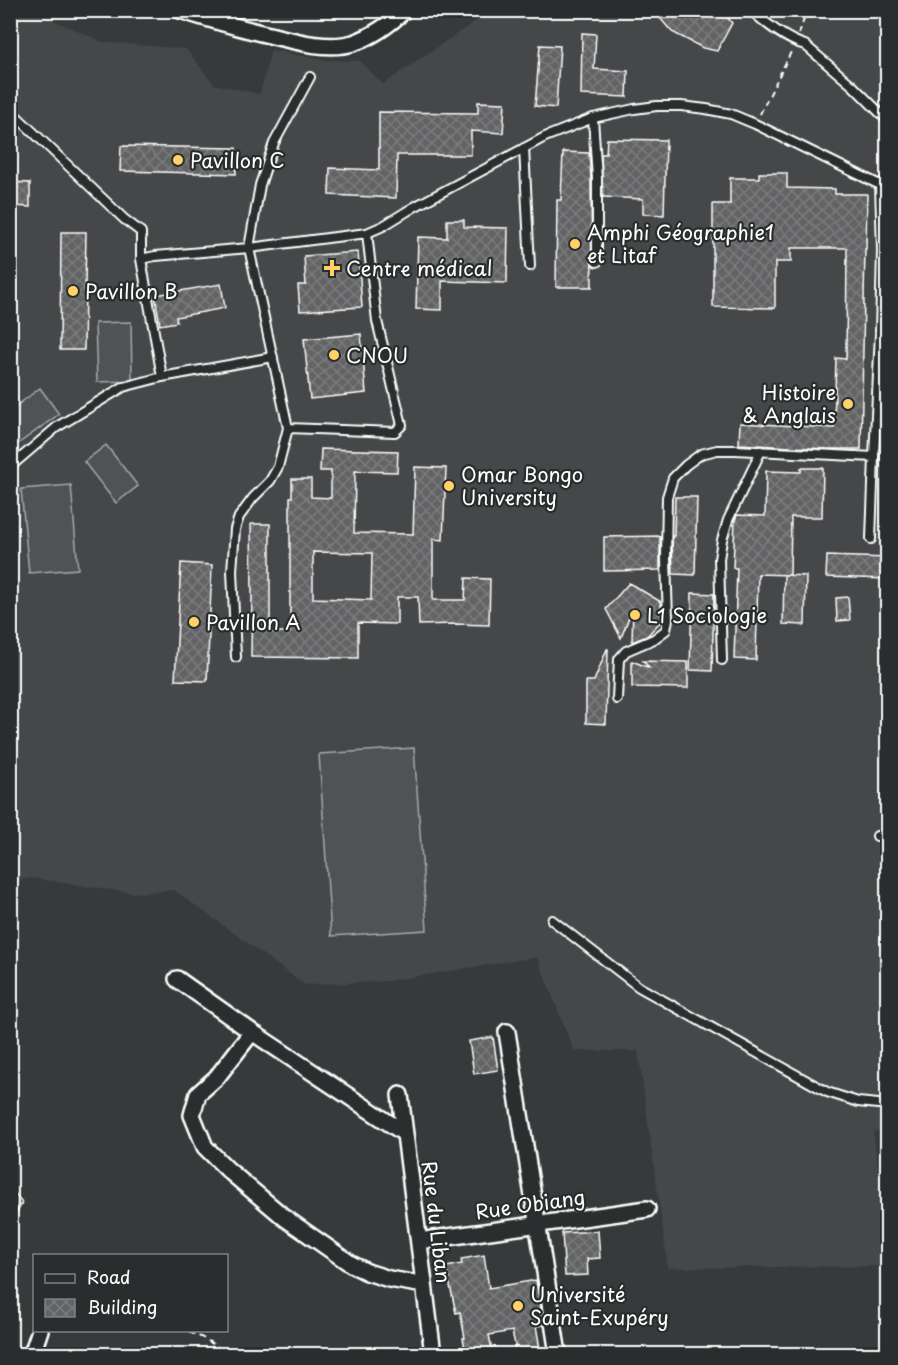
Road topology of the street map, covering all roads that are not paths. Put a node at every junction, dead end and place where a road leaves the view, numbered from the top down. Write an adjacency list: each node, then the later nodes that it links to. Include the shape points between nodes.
1 (180, 10): 2 (street, via 297,42 332,46 362,39)
2 (404, 10)
3 (751, 10): 7 (lane, via 796,43 805,45)
4 (310, 77): 12 (lane, via 274,143 260,185)
5 (10, 110): 13 (lane, via 141,232)
6 (593, 118): 8 (lane); 10 (lane, via 657,106 731,114); 14 (lane)
7 (888, 121)
8 (524, 148): 11 (lane); 15 (lane)
9 (888, 179): 10 (lane)
10 (880, 185): 20 (lane, via 881,321)
11 (367, 233): 12 (lane); 18 (lane, via 377,321 402,425 395,432)
12 (249, 248): 13 (lane); 16 (lane)
13 (141, 259): 17 (lane)
14 (597, 262)
15 (530, 266)
16 (273, 357): 17 (lane); 18 (lane)
17 (162, 377): 21 (lane, via 123,387 57,427)
18 (288, 428): 23 (lane, via 278,467 239,517 235,529 232,571)
19 (761, 451): 20 (lane); 24 (lane, via 722,540); 25 (lane, via 717,450 701,454 673,478 666,506 666,630 626,651 619,659)
20 (874, 457): 22 (lane)
21 (10, 467)
22 (872, 539)
23 (236, 657)
24 (722, 660)
25 (617, 699)
26 (888, 833): 27 (lane)
27 (877, 836)
28 (552, 920): 33 (lane, via 639,987 828,1092 858,1102)
29 (177, 979): 30 (street)
30 (252, 1032): 34 (street); 38 (street, via 217,1077 198,1094 192,1115 205,1147 285,1218 351,1264 389,1279)
31 (507, 1032): 36 (street)
32 (400, 1095): 34 (street, Rue du Liban)
33 (888, 1105)
34 (404, 1133): 37 (street, Rue du Liban)
35 (648, 1209): 36 (street, Rue Obiang)
36 (537, 1224): 37 (street, Rue Obiang); 42 (street)
37 (418, 1241): 38 (street, Rue du Liban)
38 (424, 1285): 41 (street, Rue du Liban)
39 (39, 1332): 40 (street)
40 (32, 1354)
41 (433, 1354)
42 (558, 1354)

